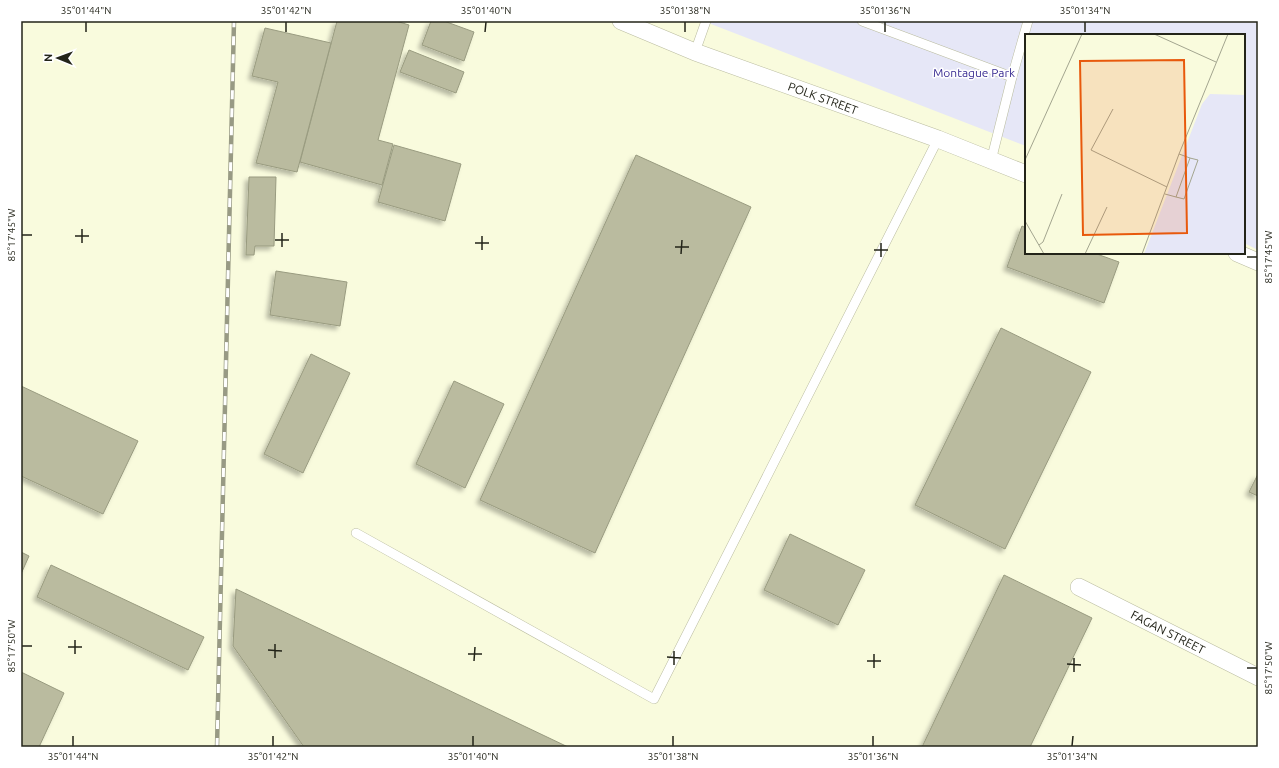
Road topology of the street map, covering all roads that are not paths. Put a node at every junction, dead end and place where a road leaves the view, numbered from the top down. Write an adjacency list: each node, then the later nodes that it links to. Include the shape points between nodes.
1 (621, 21): 5 (street, POLK STREET)
2 (706, 21): 5 (lane)
3 (862, 21): 6 (lane)
4 (1028, 21): 6 (lane)
5 (695, 52): 7 (street, POLK STREET)
6 (1012, 77): 8 (lane)
7 (938, 139): 8 (street, POLK STREET); 12 (lane, via 654,700)
8 (991, 161): 9 (street, POLK STREET)
9 (1025, 174)
10 (1239, 254): 11 (street)
11 (1258, 262)
12 (356, 533)
13 (1078, 587): 14 (street, FAGAN STREET)
14 (1258, 677)

